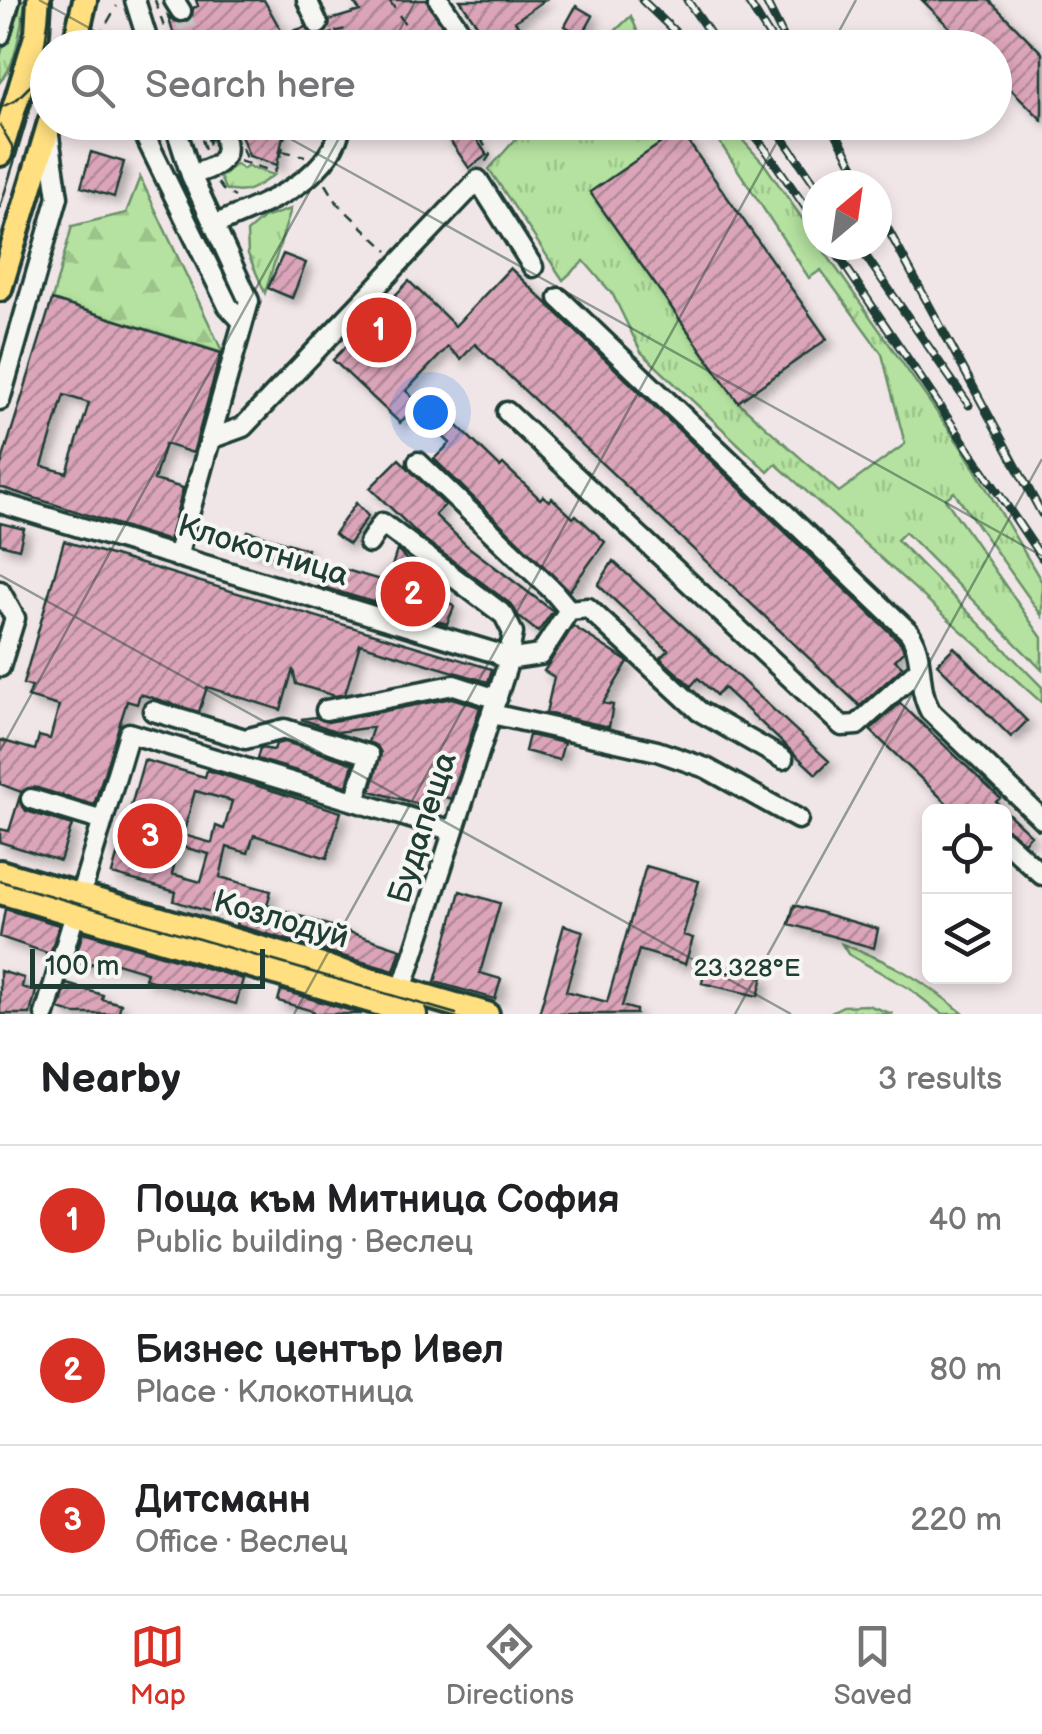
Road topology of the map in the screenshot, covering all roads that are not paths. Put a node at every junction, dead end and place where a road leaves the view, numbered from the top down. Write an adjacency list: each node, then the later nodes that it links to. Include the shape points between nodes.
1 (10, 0): 12 (street)
2 (39, 0): 8 (main road)
3 (85, 0): 9 (main road)
4 (307, 0): 7 (street)
5 (439, 0): 11 (street)
6 (140, 1): 10 (street)
7 (326, 28)
8 (37, 30)
9 (78, 30)
10 (146, 30)
11 (460, 30)
12 (0, 35)
13 (30, 51): 14 (main road)
14 (6, 112): 21 (main road)
15 (45, 140): 25 (main road)
16 (51, 140): 28 (street, via 58,197)
17 (147, 140): 27 (street, via 228,306)
18 (180, 140): 22 (street)
19 (223, 140): 22 (street, via 219,162)
20 (336, 140): 23 (street, via 317,170 272,200)
21 (0, 154)
22 (191, 175): 23 (street)
23 (214, 225): 27 (street, via 249,300)
24 (533, 267): 30 (street, via 478,180 243,427)
25 (0, 289)
26 (559, 298): 39 (street, via 909,632)
27 (243, 322): 30 (street)
28 (0, 400)
29 (507, 412): 39 (street, via 842,726 858,725)
30 (210, 439): 34 (street)
31 (418, 462): 36 (street)
32 (0, 503): 34 (street, Клокотница)
33 (368, 542): 37 (street, Будапеща, via 382,523 504,615 513,633)
34 (177, 557): 37 (street, Клокотница)
35 (0, 591): 38 (street, via 15,618)
36 (569, 610): 37 (street, via 540,655); 43 (street, via 588,608 699,711)
37 (506, 660): 40 (street, Будапеща)
38 (0, 668)
39 (920, 668): 47 (street, via 930,711)
40 (494, 706): 41 (street, via 454,684); 46 (street, via 706,768); 49 (street, Будапеща)
41 (326, 710)
42 (153, 711): 45 (street, via 245,738 285,729 369,754)
43 (783, 759)
44 (31, 800): 48 (street)
45 (355, 802): 48 (street, via 129,733); 49 (street)
46 (798, 819)
47 (1042, 819)
48 (103, 821): 54 (street)
49 (454, 831): 55 (street, Будапеща)
50 (1012, 847): 52 (street)
51 (0, 872): 54 (main road, Козлодуй)
52 (1042, 875)
53 (0, 892): 54 (main road, Козлодуй)
54 (78, 905): 55 (main road, Козлодуй); 55 (main road, Козлодуй, via 311,955); 56 (street)
55 (402, 1006): 57 (main road, Козлодуй)
56 (45, 1014)
57 (487, 1014)

